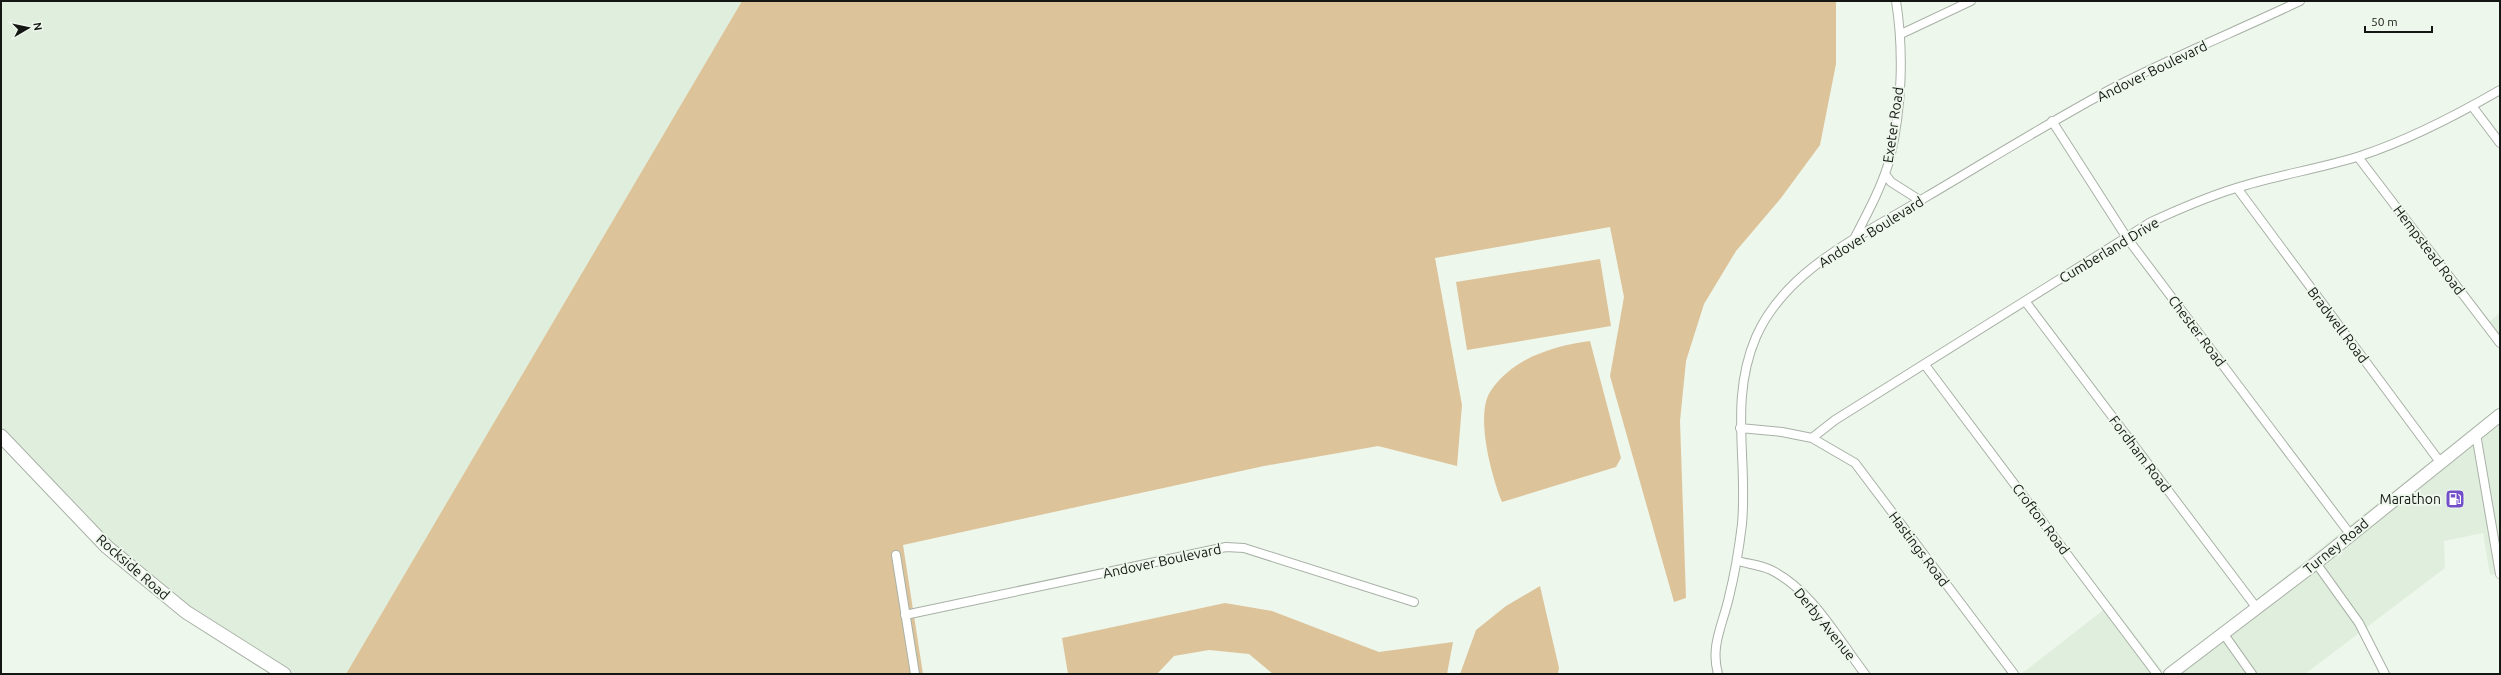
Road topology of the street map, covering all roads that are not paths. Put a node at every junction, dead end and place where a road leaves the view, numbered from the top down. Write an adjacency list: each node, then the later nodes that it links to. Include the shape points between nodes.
1 (1896, 1): 4 (street, Exeter Road)
2 (1971, 1): 4 (street)
3 (2300, 1): 7 (street, Andover Boulevard, via 2118,86)
4 (1901, 34): 10 (street, Exeter Road, via 1896,122)
5 (2500, 90): 6 (street, Cumberland Drive)
6 (2472, 106): 8 (street); 9 (street, Cumberland Drive, via 2397,143)
7 (2052, 121): 12 (street, Andover Boulevard); 13 (street, Chester Road)
8 (2500, 143)
9 (2358, 156): 11 (street, Cumberland Drive); 16 (street, Hempstead Road)
10 (1885, 174): 12 (street, via 1891,182); 14 (street, Exeter Road)
11 (2237, 188): 13 (street, Cumberland Drive, via 2194,202 2151,222); 23 (street, Bradwell Road)
12 (1920, 201): 14 (street, Andover Boulevard)
13 (2127, 238): 15 (street, Cumberland Drive); 24 (street, Chester Road)
14 (1853, 241): 19 (street, Andover Boulevard, via 1811,269 1776,301 1756,335 1743,372)
15 (2025, 301): 17 (street, Cumberland Drive); 30 (street, Fordham Road)
16 (2500, 343)
17 (1925, 365): 22 (street, Cumberland Drive, via 1835,420); 38 (street, Crofton Road)
18 (2500, 415): 20 (main road, Turney Road)
19 (1740, 428): 22 (street); 26 (street, Andover Boulevard, via 1742,516)
20 (2476, 434): 23 (main road, Turney Road); 28 (street)
21 (1, 436): 33 (main road, Rockside Road, via 107,546 186,612)
22 (1812, 438): 37 (street, Hastings Road, via 1854,463)
23 (2440, 462): 24 (main road, Turney Road)
24 (2350, 534): 27 (main road, Turney Road)
25 (896, 555): 31 (street)
26 (1738, 561): 35 (street, Andover Boulevard, via 1728,605 1716,637 1714,661); 36 (street, Derby Avenue, via 1770,570 1792,584 1812,604)
27 (2316, 563): 30 (main road, Turney Road); 41 (street, via 2359,623)
28 (2500, 574)
29 (1414, 602): 31 (street, Andover Boulevard, via 1244,548 1226,547)
30 (2256, 607): 32 (main road, Turney Road)
31 (905, 615): 34 (street)
32 (2223, 633): 39 (main road, Turney Road); 40 (street)
33 (284, 674)
34 (915, 674)
35 (1718, 674)
36 (1865, 674)
37 (2014, 674)
38 (2157, 674)
39 (2170, 674)
40 (2252, 674)
41 (2385, 674)

